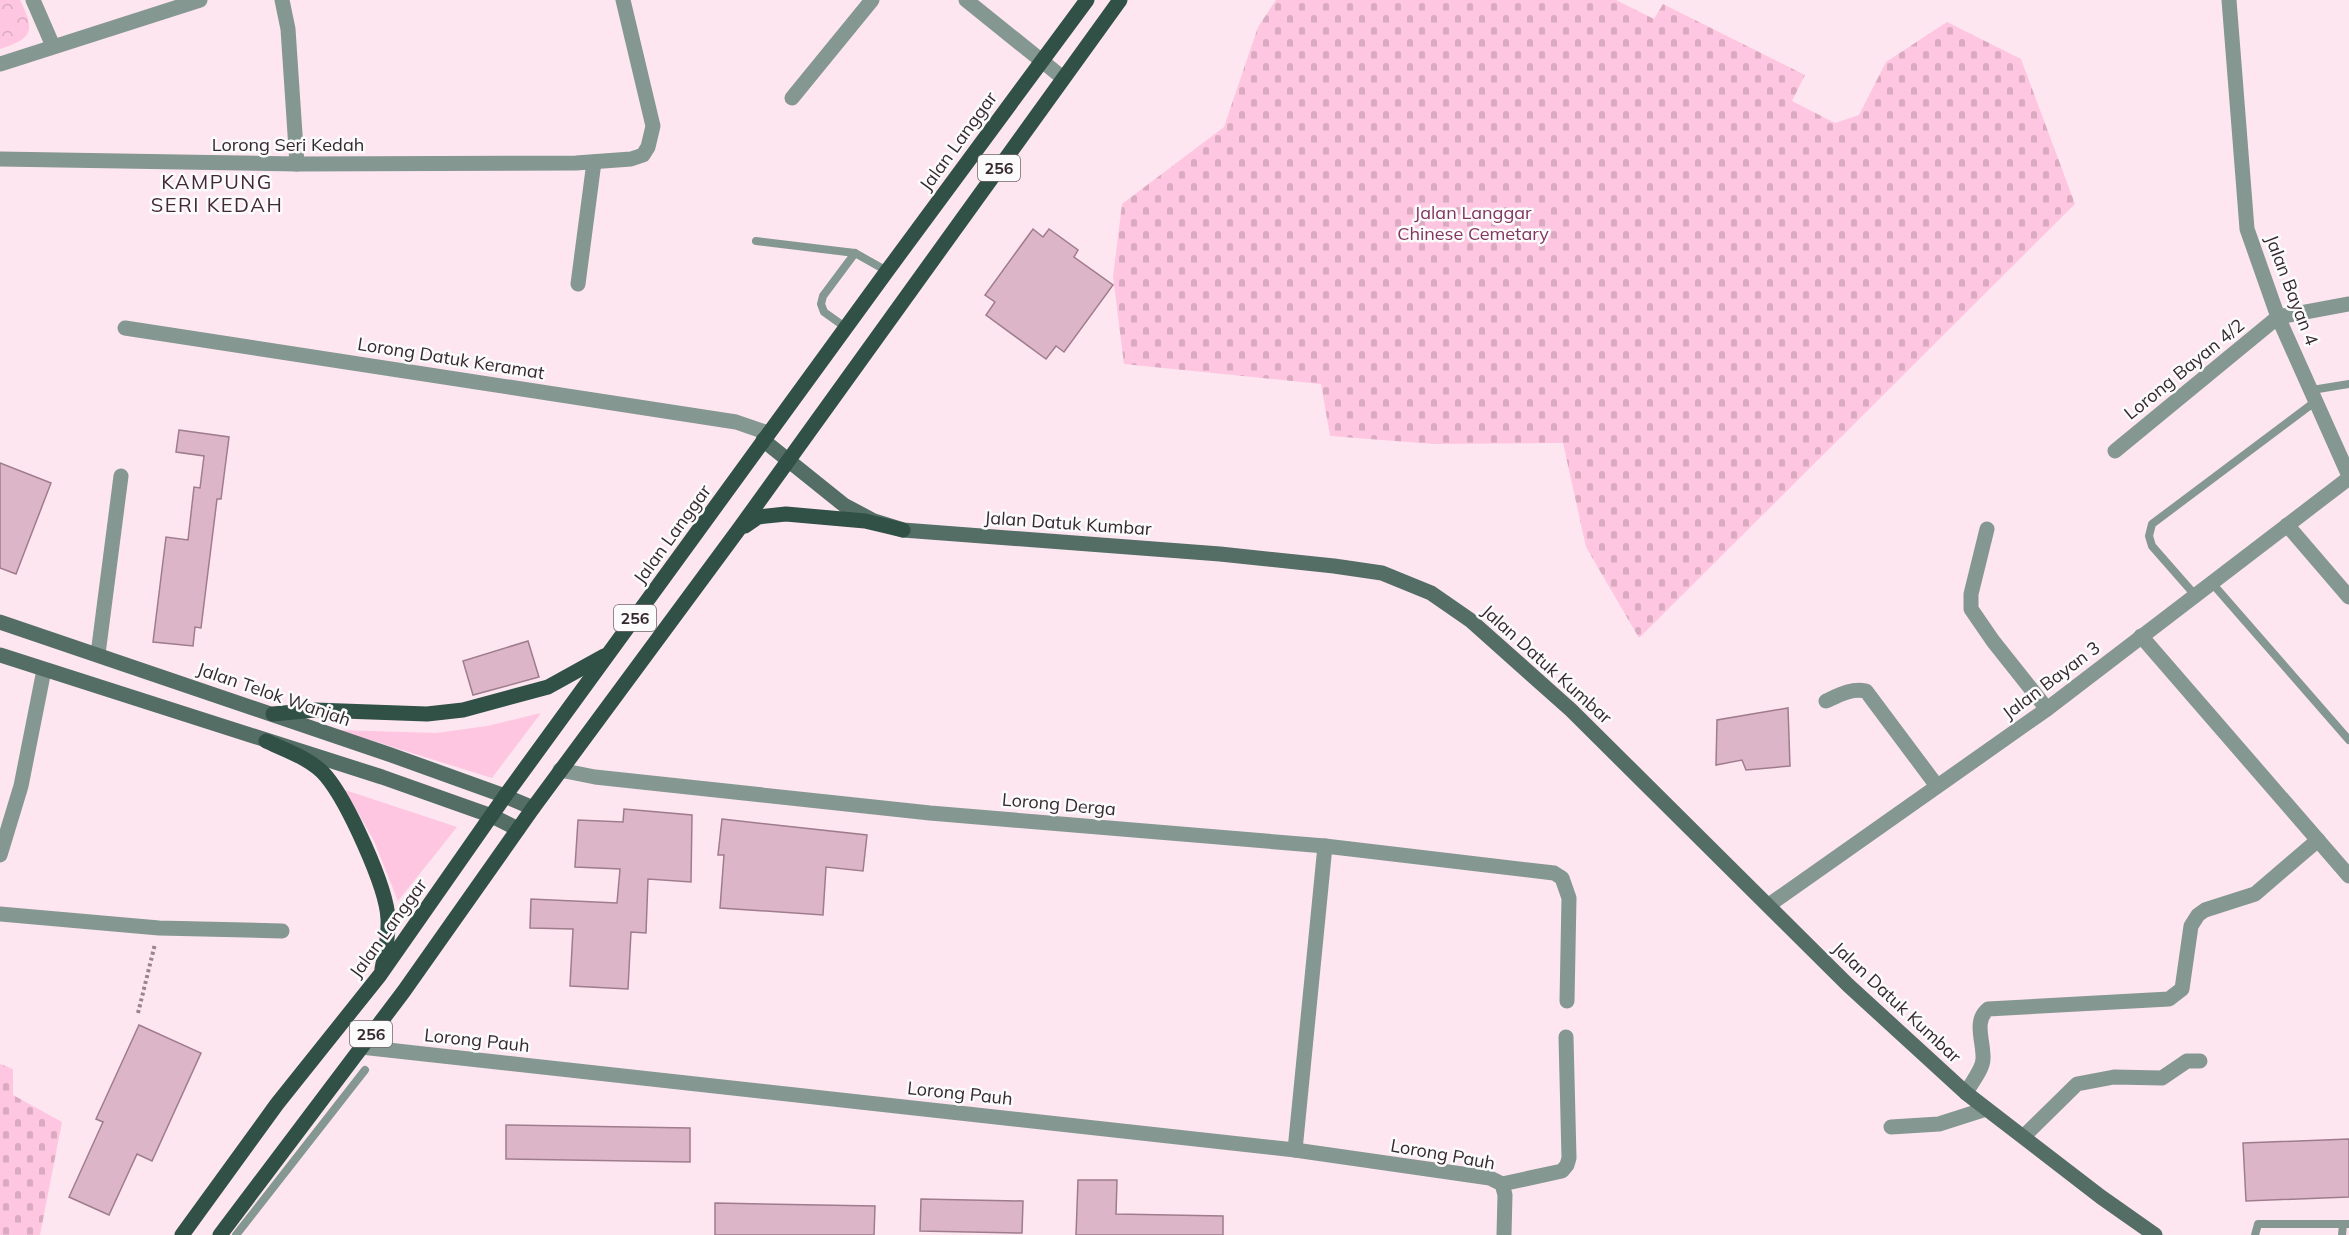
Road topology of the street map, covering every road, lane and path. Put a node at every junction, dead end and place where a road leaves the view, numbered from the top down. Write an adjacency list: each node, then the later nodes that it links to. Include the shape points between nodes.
1 (33, 0): 10 (street)
2 (200, 0): 10 (street)
3 (282, 0): 17 (street, via 288,29)
4 (623, 0): 16 (street, Lorong Seri Kedah, via 653,126 652,137 643,155)
5 (872, 0): 14 (street)
6 (966, 0): 11 (street)
7 (1087, 0): 11 (main road, Jalan Langgar / 256)
8 (1120, 0): 13 (main road, 256)
9 (2229, 0): 23 (street, Jalan Bayan 4, via 2247,229)
10 (53, 46): 12 (street)
11 (1041, 60): 13 (street); 20 (main road, Jalan Langgar / 256)
12 (0, 64)
13 (1063, 78): 30 (main road, 256)
14 (792, 98)
15 (0, 159): 17 (street, Lorong Seri Kedah)
16 (594, 162): 17 (street, Lorong Seri Kedah); 21 (street)
17 (297, 164)
18 (756, 241): 19 (lane)
19 (855, 253): 20 (lane); 24 (lane, via 821,304 825,312)
20 (887, 271): 24 (main road, Jalan Langgar / 256)
21 (578, 284)
22 (2349, 304): 23 (street)
23 (2278, 316): 27 (street, Jalan Bayan 4); 29 (street, Lorong Bayan 4/2)
24 (845, 327): 28 (main road, Jalan Langgar / 256)
25 (125, 328): 28 (street, Lorong Datuk Keramat, via 736,422)
26 (2349, 384): 27 (lane)
27 (2314, 396): 32 (street, Jalan Bayan 4); 38 (lane, via 2152,524 2152,546)
28 (766, 437): 30 (main road, Jalan Datuk Kumbar); 42 (main road, Jalan Langgar / 256)
29 (2115, 451)
30 (788, 460): 34 (main road, 256); 36 (main road, Jalan Datuk Kumbar, via 844,505 874,521)
31 (121, 477): 43 (street)
32 (2349, 477): 33 (street, Jalan Bayan 3)
33 (2287, 525): 37 (street, Jalan Bayan 3); 39 (street)
34 (739, 529): 36 (main road, via 758,517 786,514 865,521); 51 (main road, 256)
35 (1987, 529): 47 (street, via 1971,609)
36 (903, 530): 61 (main road, Jalan Datuk Kumbar, via 1334,566 1382,573 1431,593 1470,620 1571,710)
37 (2211, 582): 38 (street, Jalan Bayan 3); 49 (lane)
38 (2195, 595): 41 (street, Jalan Bayan 3)
39 (2349, 597)
40 (0, 622): 43 (main road, Jalan Telok Wanjah)
41 (2141, 636): 47 (street, Jalan Bayan 3); 57 (street)
42 (611, 652): 48 (main road, via 548,687 463,710 427,714 315,710); 53 (main road, Jalan Langgar / 256)
43 (98, 654): 48 (main road, Jalan Telok Wanjah)
44 (0, 655): 45 (main road)
45 (44, 670): 50 (main road); 59 (street, via 19,795)
46 (1826, 701): 52 (street, via 1846,692 1866,691)
47 (2048, 709): 52 (street, Jalan Bayan 3)
48 (273, 714): 53 (main road, Jalan Telok Wanjah)
49 (2349, 740)
50 (266, 741): 55 (main road); 65 (main road, via 325,775 357,829 377,876 388,916)
51 (560, 771): 54 (main road, 256); 58 (street, Lorong Derga, via 930,813)
52 (1937, 786): 61 (street, Jalan Bayan 3)
53 (505, 796): 54 (main road, Jalan Telok Wanjah); 55 (main road, Jalan Langgar / 256)
54 (533, 808): 56 (main road, 256)
55 (492, 816): 56 (main road); 65 (main road, Jalan Langgar / 256)
56 (518, 829): 69 (main road, 256)
57 (2318, 840): 60 (street); 72 (street, via 2255,894 2198,915 2191,926 2182,989 2169,999 1988,1009 1980,1020 1983,1061)
58 (1325, 846): 66 (street, Lorong Derga, via 1554,873 1562,878 1569,898); 76 (street)
59 (0, 855)
60 (2349, 876)
61 (1769, 905): 72 (main road, Jalan Datuk Kumbar, via 1848,985)
62 (0, 914): 63 (street)
63 (159, 928): 64 (street); 67 (path)
64 (282, 931)
65 (380, 975): 79 (main road, Jalan Langgar / 256)
66 (1568, 1000)
67 (138, 1013)
68 (1566, 1037): 77 (street, via 1567,1166 1562,1171)
69 (361, 1047): 76 (street, Lorong Pauh); 80 (main road, 256)
70 (2200, 1061): 75 (street, via 2187,1061 2162,1078 2114,1077 2077,1084)
71 (364, 1070): 81 (lane)
72 (1966, 1093): 73 (main road, Jalan Datuk Kumbar)
73 (1986, 1109): 74 (street, via 1940,1124); 75 (main road, Jalan Datuk Kumbar)
74 (1891, 1127)
75 (2024, 1136): 83 (main road, Jalan Datuk Kumbar)
76 (1295, 1150): 77 (street, Lorong Pauh, via 1490,1178)
77 (1502, 1184): 82 (street, Lorong Pauh)
78 (2346, 1224): 84 (lane, via 2258,1224); 85 (lane)
79 (182, 1235)
80 (220, 1235)
81 (236, 1235)
82 (1504, 1235)
83 (2155, 1235)
84 (2255, 1235)
85 (2342, 1235)

